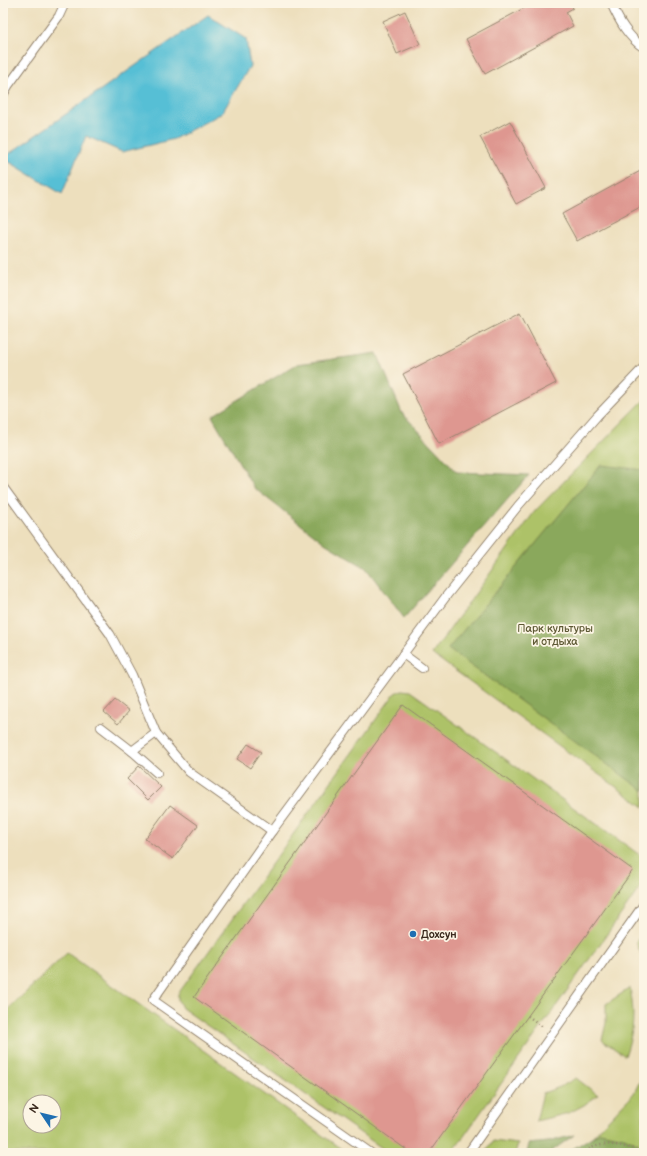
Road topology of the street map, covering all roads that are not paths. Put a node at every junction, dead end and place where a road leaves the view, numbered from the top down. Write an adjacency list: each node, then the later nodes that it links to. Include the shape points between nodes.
1 (65, 3): 4 (lane)
2 (611, 3): 3 (lane, via 622,25 636,43)
3 (644, 48)
4 (3, 95)
5 (644, 367): 7 (lane, via 518,506)
6 (3, 487): 10 (lane, via 110,634 132,675)
7 (403, 654): 8 (lane); 13 (lane)
8 (422, 668)
9 (101, 727): 11 (lane)
10 (156, 733): 11 (lane); 13 (lane, via 189,772)
11 (132, 751): 12 (lane)
12 (157, 773)
13 (272, 831): 15 (lane, via 153,1000)
14 (644, 904): 16 (lane)
15 (370, 1153)
16 (468, 1153)

